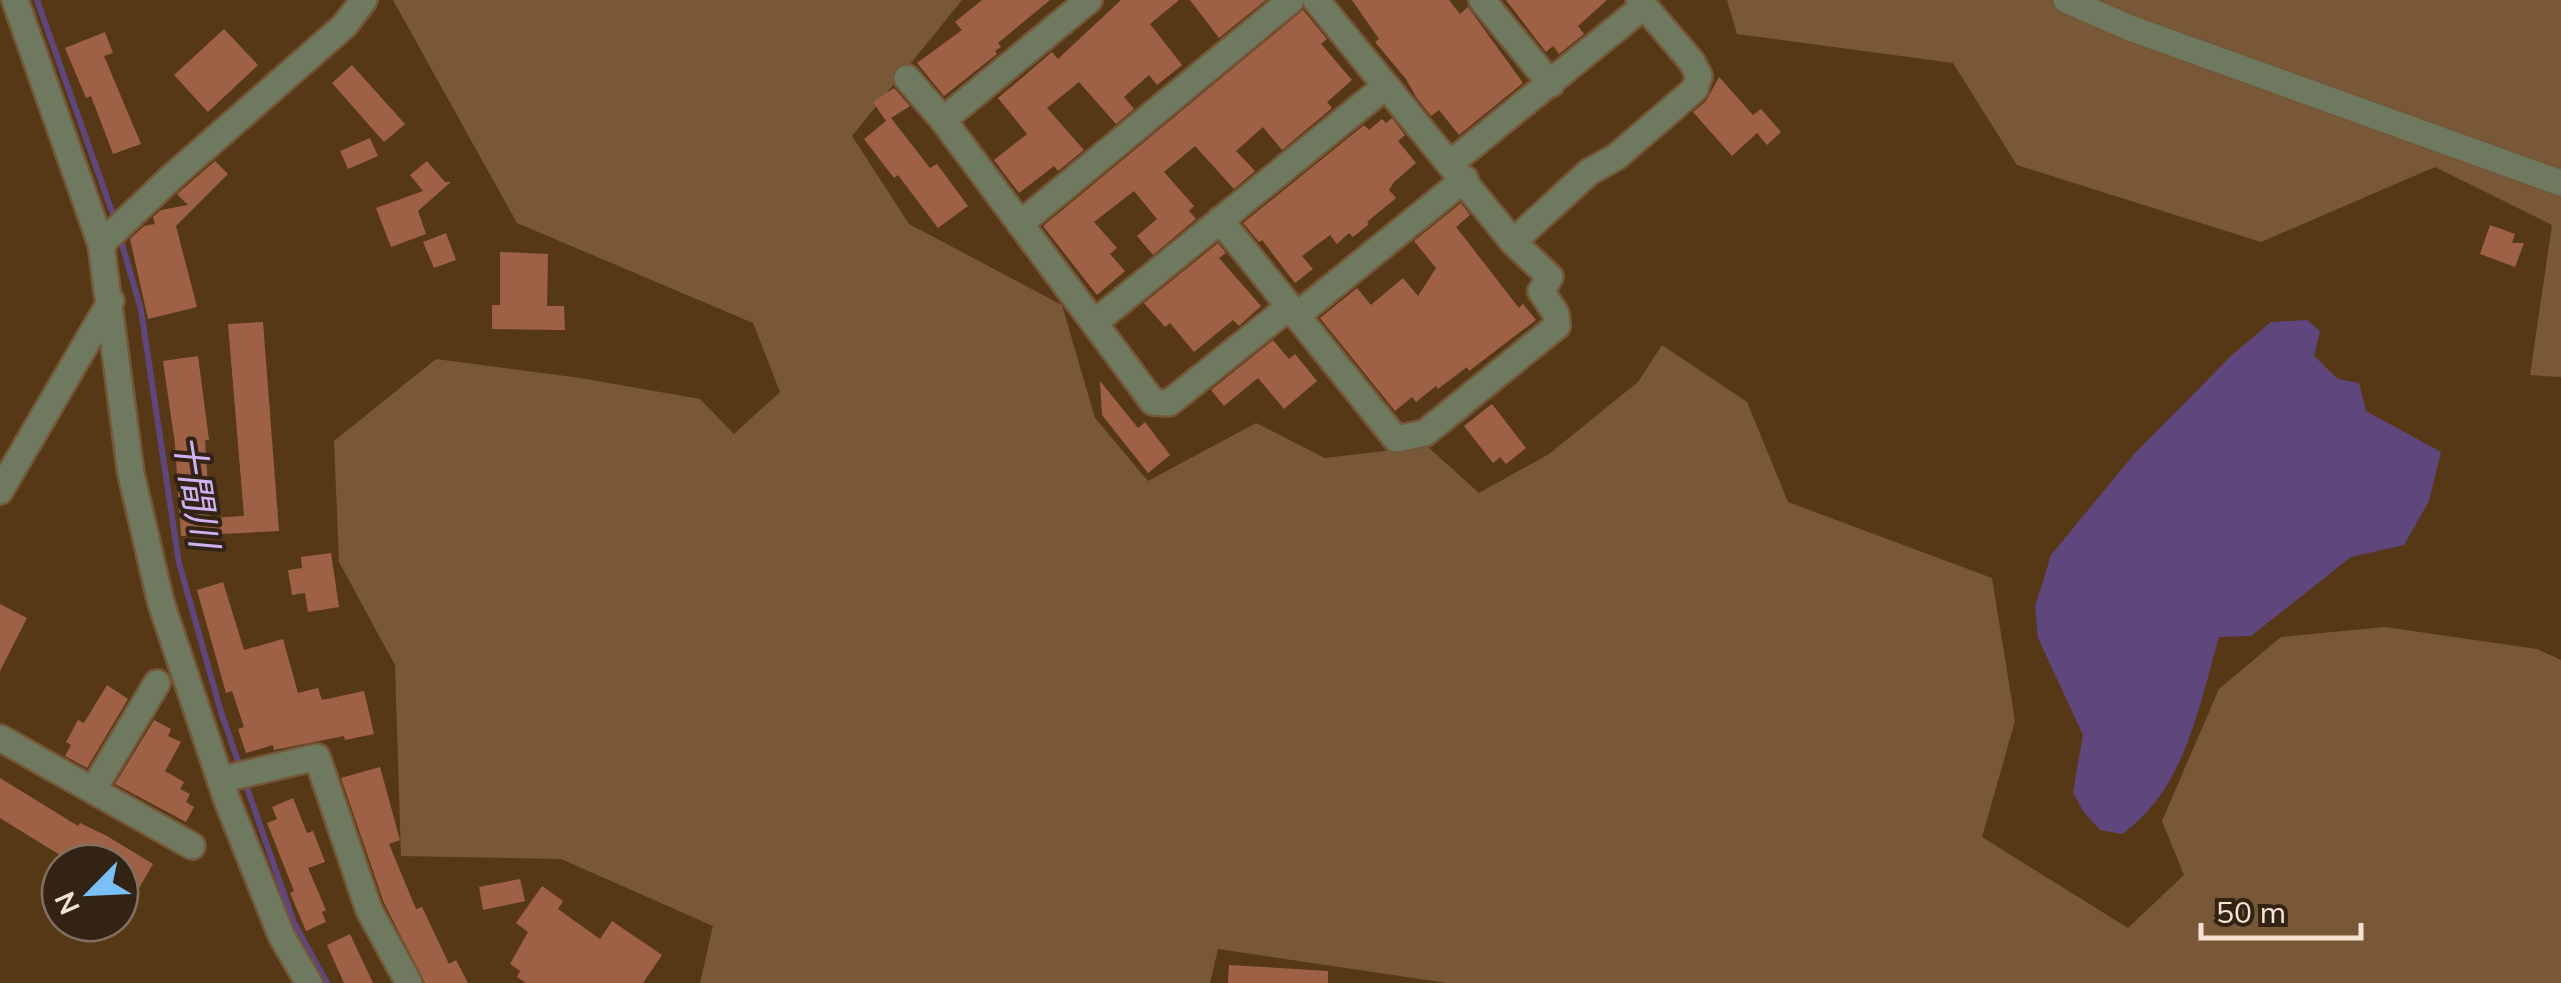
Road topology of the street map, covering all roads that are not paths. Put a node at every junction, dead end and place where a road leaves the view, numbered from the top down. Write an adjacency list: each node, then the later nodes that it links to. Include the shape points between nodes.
1 (15, 0): 18 (street)
2 (364, 0): 18 (street, via 344,26)
3 (1090, 0): 12 (street)
4 (1290, 0): 16 (street)
5 (1316, 0): 11 (street)
6 (1482, 0): 10 (street)
7 (2066, 0): 14 (street)
8 (1642, 3): 10 (street); 17 (street, via 1692,62 1699,76 1695,89)
9 (907, 78): 12 (street)
10 (1551, 84): 13 (street)
11 (1386, 86): 13 (street); 15 (street)
12 (943, 120): 16 (street)
13 (1458, 171): 17 (street); 20 (street)
14 (2561, 183)
15 (1220, 220): 20 (street); 21 (street)
16 (1020, 224): 21 (street)
17 (1513, 242): 20 (street, via 1550,277 1541,291 1557,326 1425,433 1396,439)
18 (101, 244): 19 (street)
19 (110, 300): 22 (street); 25 (street, via 131,474 161,603)
20 (1292, 311): 21 (street, via 1169,403 1153,402)
21 (1094, 323)
22 (0, 491)
23 (156, 683): 26 (street)
24 (0, 738): 26 (street)
25 (220, 780): 28 (street, via 282,937); 29 (street, via 317,757 369,910)
26 (93, 790): 27 (street)
27 (192, 846)
28 (309, 983)
29 (409, 983)

